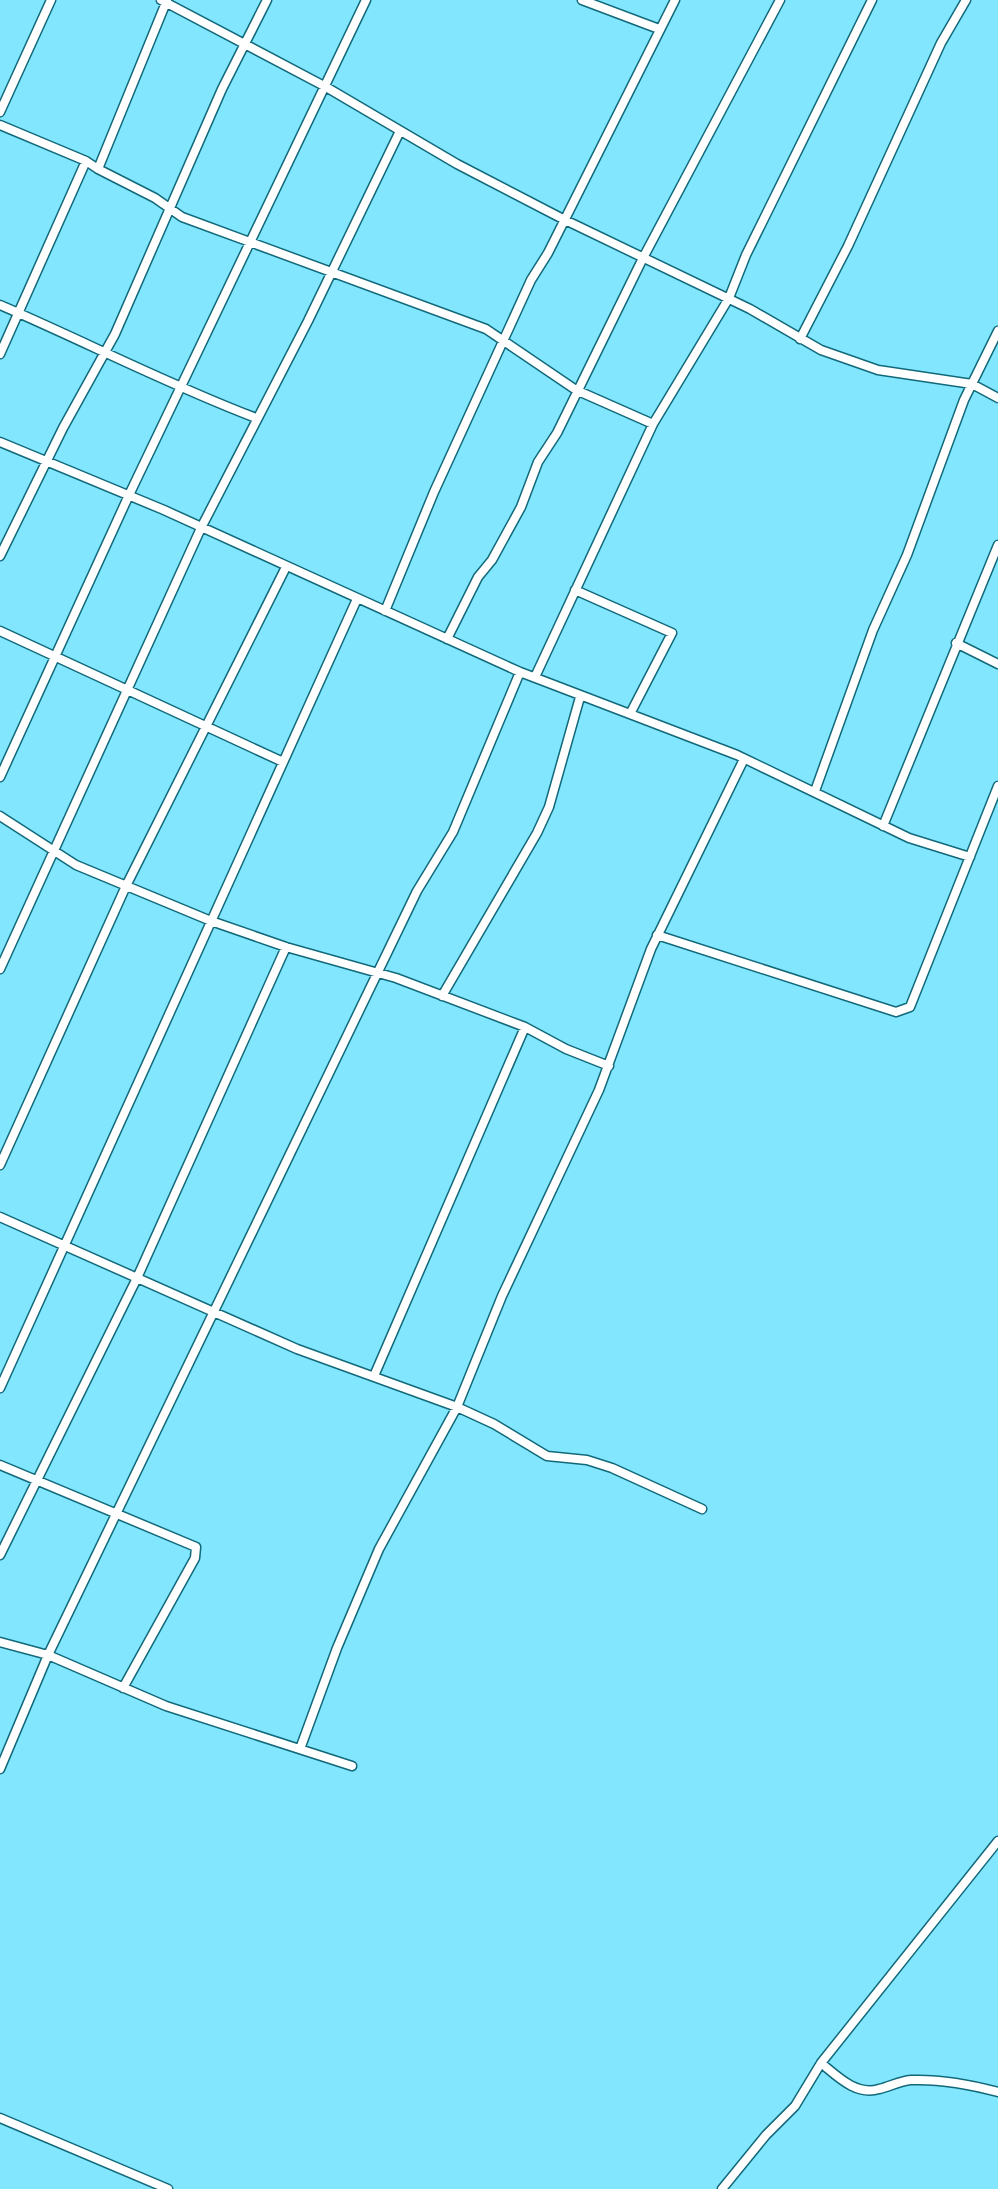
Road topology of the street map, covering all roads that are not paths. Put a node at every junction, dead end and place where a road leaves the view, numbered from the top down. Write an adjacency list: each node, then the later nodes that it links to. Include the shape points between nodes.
1 (51, 0): 13 (street)
2 (267, 0): 11 (street)
3 (366, 0): 12 (street)
4 (582, 0): 10 (street)
5 (675, 0): 10 (street)
6 (780, 0): 21 (street)
7 (872, 0): 23 (street)
8 (966, 0): 27 (street, via 941,43)
9 (165, 1): 11 (street); 17 (street)
10 (659, 29): 19 (street)
11 (244, 45): 12 (street); 18 (street)
12 (326, 87): 15 (street); 20 (street)
13 (0, 112)
14 (0, 125): 16 (street)
15 (400, 131): 19 (street); 22 (street)
16 (86, 161): 17 (street); 25 (street)
17 (98, 169): 18 (street)
18 (172, 210): 20 (street); 29 (street)
19 (563, 219): 21 (street); 28 (street)
20 (251, 240): 22 (street); 32 (street)
21 (643, 258): 23 (street); 33 (street)
22 (332, 271): 28 (street, via 486,329); 35 (street)
23 (729, 298): 27 (street); 36 (street)
24 (0, 305): 25 (street)
25 (20, 313): 29 (street); 30 (street)
26 (998, 331): 31 (street)
27 (800, 339): 31 (street, via 878,370)
28 (504, 341): 33 (street); 46 (street)
29 (106, 351): 32 (street); 38 (street)
30 (0, 354)
31 (972, 384): 34 (street); 62 (street)
32 (180, 389): 35 (street); 39 (street)
33 (576, 390): 36 (street); 48 (street, via 538,462 521,507)
34 (998, 398)
35 (257, 418): 40 (street)
36 (653, 424): 44 (street)
37 (0, 442): 38 (street)
38 (47, 461): 39 (street); 42 (street)
39 (129, 495): 40 (street); 50 (street)
40 (201, 528): 43 (street); 54 (street)
41 (998, 545): 49 (street)
42 (0, 556)
43 (286, 567): 45 (street); 57 (street)
44 (575, 590): 53 (street); 56 (street, via 672,634)
45 (357, 599): 46 (street); 59 (street)
46 (385, 611): 48 (street)
47 (0, 631): 50 (street)
48 (447, 639): 52 (street)
49 (956, 643): 51 (street); 64 (street)
50 (54, 659): 54 (street); 60 (street)
51 (998, 664)
52 (520, 672): 53 (street); 72 (street, via 453,832 417,891)
53 (535, 677): 55 (street)
54 (128, 689): 57 (street); 65 (street)
55 (580, 697): 56 (street); 73 (street, via 549,807 537,833)
56 (630, 714): 58 (street)
57 (205, 727): 59 (street); 67 (street)
58 (744, 759): 62 (street); 69 (street)
59 (283, 762): 68 (street)
60 (0, 777)
61 (998, 786): 66 (street)
62 (814, 792): 64 (street)
63 (0, 816): 65 (street)
64 (883, 826): 66 (street)
65 (54, 852): 67 (street); 71 (street)
66 (970, 857): 69 (street, via 910,1007 904,1011 831,992)
67 (127, 886): 68 (street); 76 (street)
68 (211, 921): 70 (street); 78 (street)
69 (657, 934): 75 (street)
70 (286, 947): 72 (street); 79 (street)
71 (0, 969)
72 (380, 972): 73 (street); 80 (street)
73 (442, 996): 74 (street)
74 (525, 1027): 75 (street); 81 (street)
75 (609, 1066): 83 (street, via 502,1296)
76 (0, 1166)
77 (0, 1216): 78 (street)
78 (64, 1246): 79 (street); 82 (street)
79 (137, 1278): 80 (street); 85 (street)
80 (215, 1314): 81 (street); 87 (street)
81 (374, 1376): 83 (street)
82 (0, 1388)
83 (457, 1407): 86 (street, via 547,1456 612,1468); 92 (street, via 379,1549)
84 (0, 1465): 85 (street)
85 (37, 1478): 87 (street); 88 (street)
86 (702, 1510)
87 (117, 1514): 90 (street); 91 (street, via 196,1547 198,1552)
88 (0, 1555)
89 (0, 1642): 90 (street)
90 (48, 1655): 91 (street); 94 (street)
91 (123, 1688): 92 (street)
92 (300, 1749): 93 (street)
93 (352, 1766)
94 (0, 1769)
95 (998, 1841): 96 (street)
96 (821, 2063): 97 (street, via 846,2084 860,2089 876,2090 906,2080 936,2080); 100 (street, via 795,2106)
97 (998, 2092)
98 (0, 2118): 99 (street)
99 (168, 2189)
100 (722, 2189)

